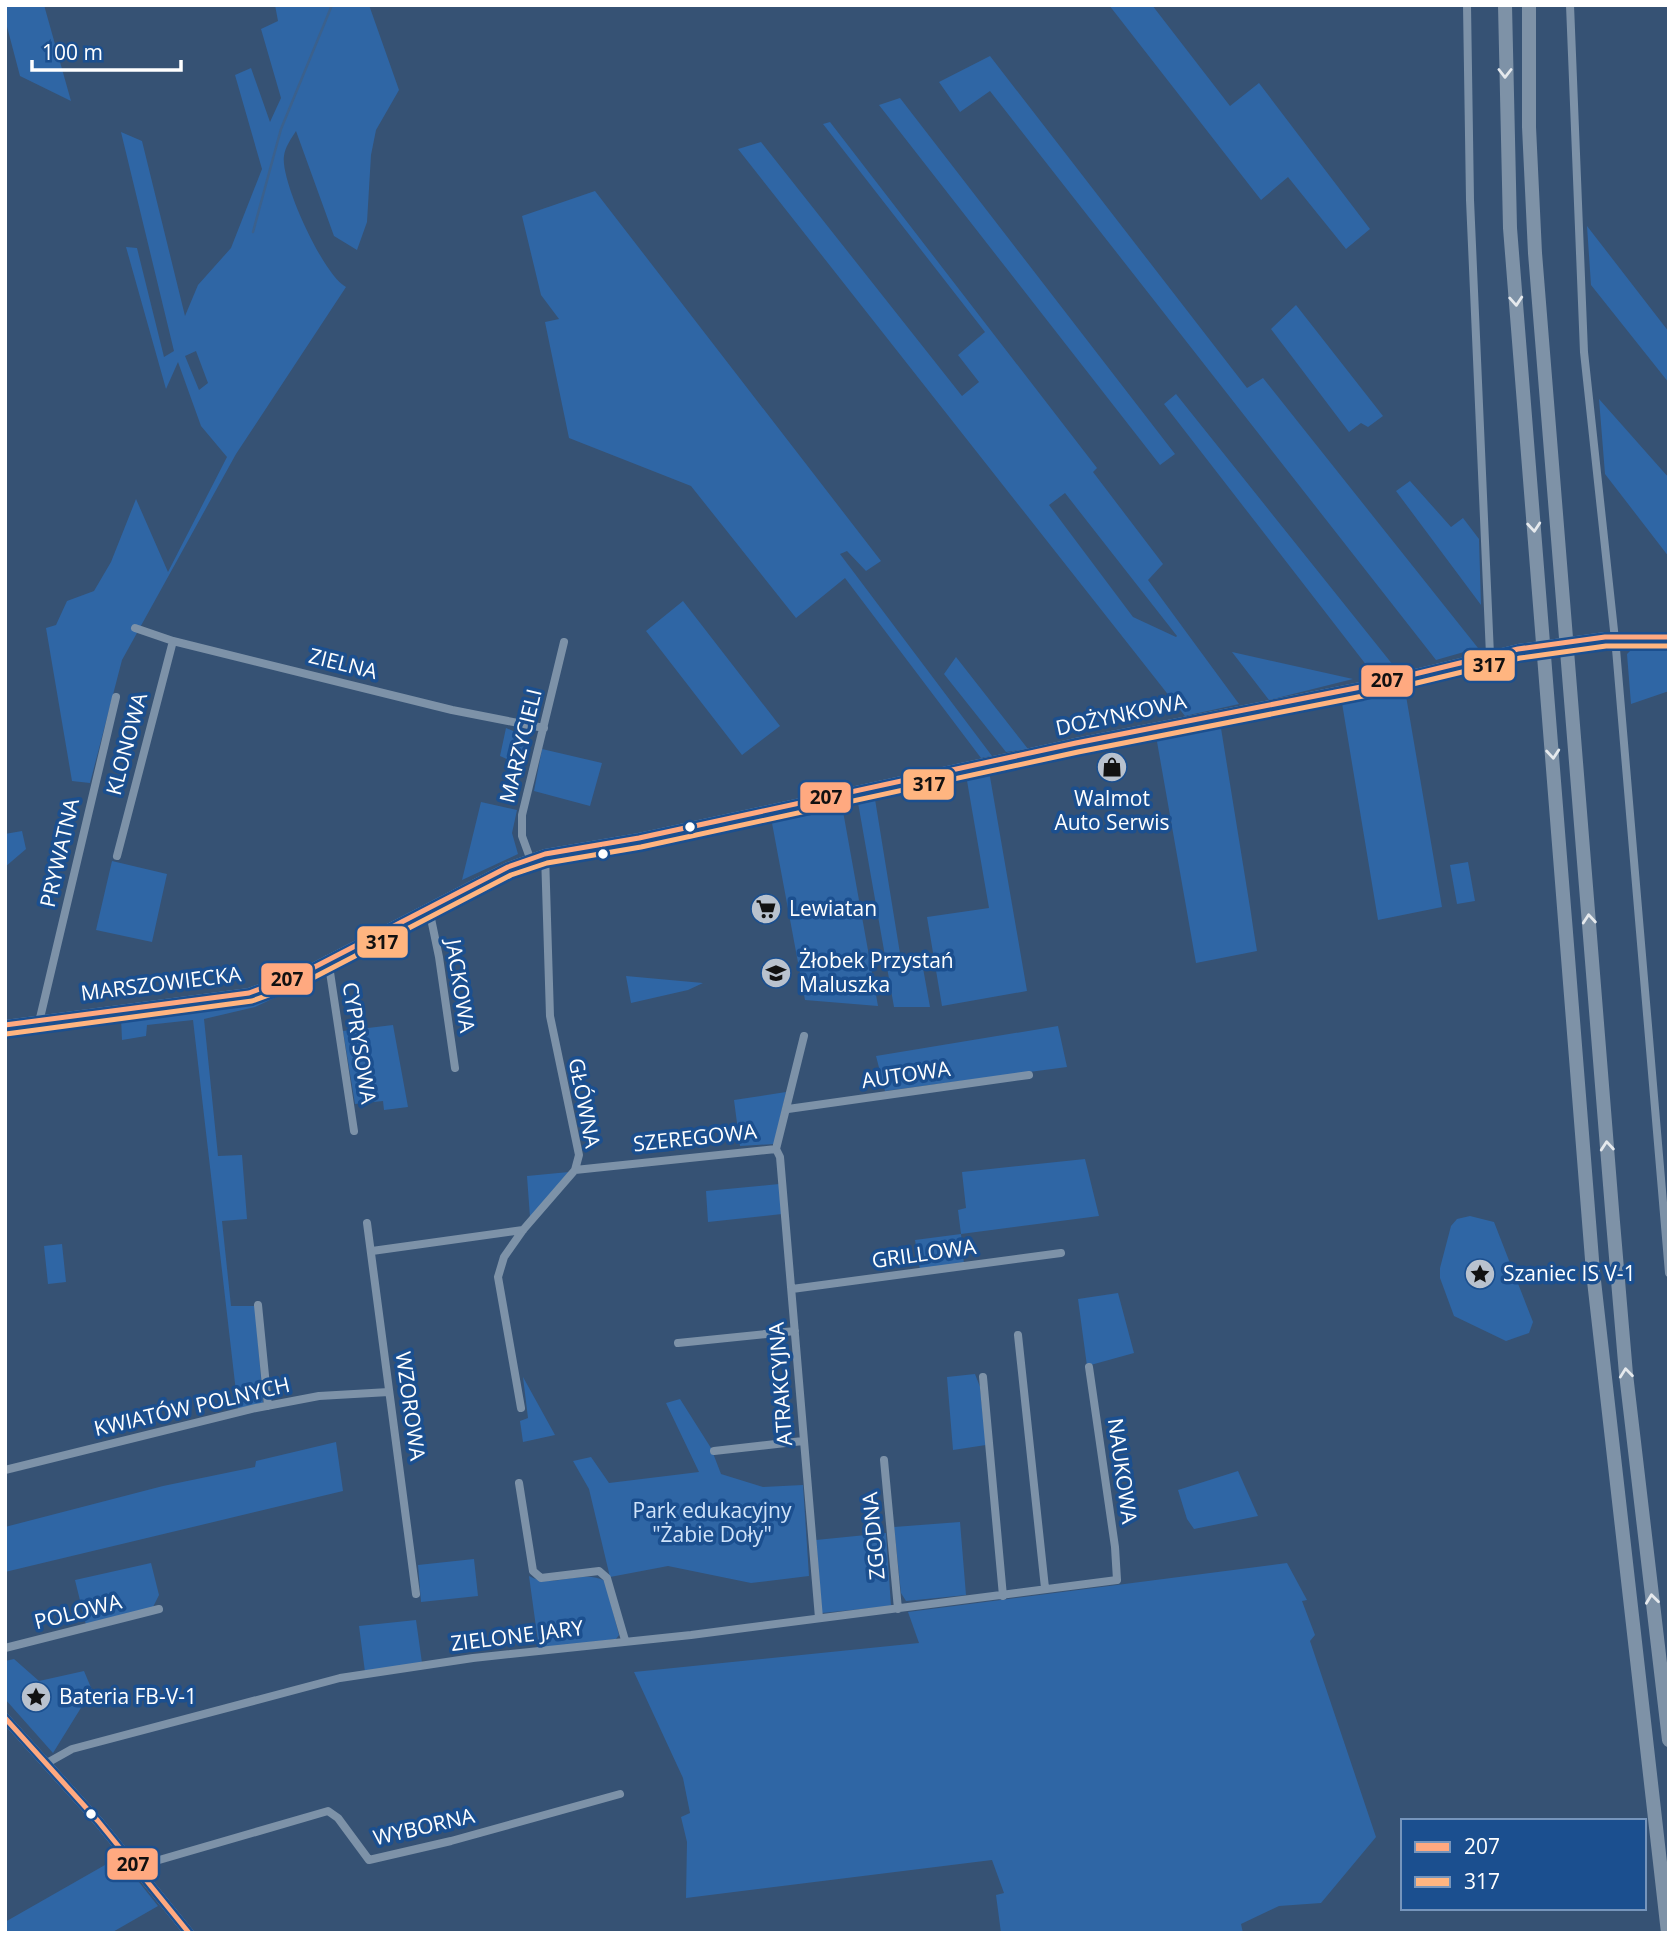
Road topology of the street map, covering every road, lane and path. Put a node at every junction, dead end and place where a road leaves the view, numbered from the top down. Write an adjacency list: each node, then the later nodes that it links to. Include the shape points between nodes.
1 (1467, 5): 10 (street)
2 (1505, 5): 63 (highway, one-way to 63, via 1512,252 1593,1272)
3 (1529, 5): 58 (highway, one-way to 3, via 1626,1374 1609,1182 1535,253)
4 (1570, 5): 6 (street, via 1584,352)
5 (135, 628): 8 (street, ZIELNA)
6 (1615, 636): 7 (street, DOŻYNKOWA); 10 (street, DOŻYNKOWA); 32 (street)
7 (1669, 637)
8 (173, 641): 12 (street, ZIELNA); 15 (street, KLONOWA)
9 (564, 642): 12 (street, MARZYCIELI)
10 (1490, 655): 13 (street, DOŻYNKOWA, via 1361,687)
11 (117, 697): 19 (street, PRYWATNA)
12 (544, 728): 16 (street, MARZYCIELI, via 522,815 522,836)
13 (584, 847): 14 (street, MARSZOWIECKA)
14 (545, 854): 16 (street, MARSZOWIECKA); 27 (street, GŁÓWNA, via 550,1016 579,1155)
15 (117, 856)
16 (530, 858): 17 (street, MARSZOWIECKA)
17 (429, 909): 18 (street, MARSZOWIECKA); 22 (street, JACKOWA)
18 (328, 959): 19 (street, MARSZOWIECKA, via 249,993); 25 (street, CYPRYSOWA)
19 (40, 1018): 20 (street, MARSZOWIECKA)
20 (5, 1025)
21 (804, 1037): 24 (street)
22 (455, 1068)
23 (1029, 1075): 24 (street, AUTOWA)
24 (788, 1108): 26 (street)
25 (354, 1131)
26 (776, 1149): 27 (street, SZEREGOWA); 33 (street, ATRAKCYJNA)
27 (575, 1170): 29 (street, GŁÓWNA)
28 (367, 1223): 30 (street, WZOROWA)
29 (523, 1230): 30 (street); 42 (street, GŁÓWNA, via 504,1257 498,1277)
30 (372, 1251): 40 (street, WZOROWA)
31 (1061, 1254): 33 (street, GRILLOWA)
32 (1669, 1273)
33 (792, 1289): 35 (street, ATRAKCYJNA)
34 (258, 1306): 41 (street)
35 (795, 1331): 37 (street); 43 (street, ATRAKCYJNA)
36 (1018, 1335): 49 (street)
37 (678, 1343)
38 (1089, 1367): 48 (street, NAUKOWA)
39 (983, 1377): 51 (street)
40 (389, 1392): 41 (street, KWIATÓW POLNYCH, via 318,1396); 50 (street, WZOROWA)
41 (268, 1406): 46 (street, KWIATÓW POLNYCH)
42 (521, 1408)
43 (803, 1441): 44 (street); 54 (street, ATRAKCYJNA)
44 (714, 1451)
45 (884, 1460): 53 (street, ZGODNA)
46 (5, 1470)
47 (519, 1483): 55 (street, via 533,1571 541,1578 600,1571 607,1578)
48 (1117, 1580): 49 (street, ZIELONE JARY)
49 (1045, 1588): 51 (street, ZIELONE JARY)
50 (416, 1594)
51 (1003, 1596): 53 (street, ZIELONE JARY)
52 (159, 1609): 56 (street, POLOWA)
53 (898, 1609): 54 (street, ZIELONE JARY)
54 (818, 1618): 55 (street, ZIELONE JARY)
55 (625, 1640): 59 (street, ZIELONE JARY, via 340,1678 72,1749)
56 (5, 1648)
57 (5, 1718): 59 (street)
58 (1669, 1740)
59 (47, 1763): 61 (street)
60 (620, 1794): 61 (street, WYBORNA, via 369,1860 328,1811)
61 (135, 1867): 62 (street)
62 (189, 1933)
63 (1668, 1933)

